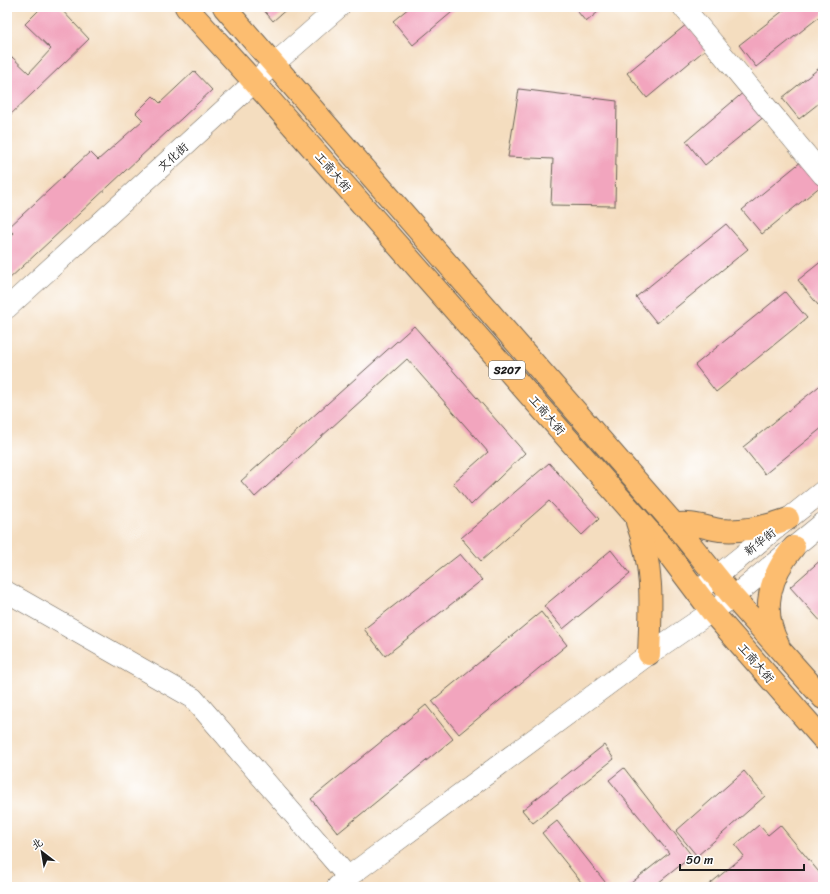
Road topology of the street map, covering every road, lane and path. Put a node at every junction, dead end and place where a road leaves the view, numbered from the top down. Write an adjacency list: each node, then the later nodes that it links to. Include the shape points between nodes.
1 (186, 7): 6 (main road, 工商大街 / S207)
2 (224, 7): 5 (main road, 工商大街 / S207)
3 (339, 7): 5 (street, 文化街)
4 (683, 7): 7 (street)
5 (274, 64): 6 (street, 文化街); 13 (main road, 工商大街 / S207)
6 (254, 83): 8 (street, 文化街); 10 (main road, 工商大街 / S207)
7 (823, 175)
8 (7, 308)
9 (823, 491): 11 (street, 新华街)
10 (634, 514): 17 (main road, 工商大街 / S207); 20 (main road, via 647,556 650,579)
11 (788, 519): 13 (main road, via 755,529 738,530); 15 (street, 新华街)
12 (823, 523): 14 (street)
13 (674, 524): 15 (main road, 工商大街 / S207)
14 (794, 547): 18 (street); 21 (main road, via 776,573 770,591 772,630)
15 (716, 576): 17 (street, 新华街); 18 (main road, 工商大街 / S207)
16 (7, 592): 24 (street, via 193,698)
17 (697, 592): 19 (main road, 工商大街 / S207)
18 (733, 597): 19 (street); 21 (main road, 工商大街 / S207)
19 (712, 612): 20 (street); 23 (main road, 工商大街 / S207)
20 (649, 654): 24 (street)
21 (784, 654): 22 (main road, 工商大街 / S207)
22 (823, 698)
23 (823, 739)
24 (342, 882)

